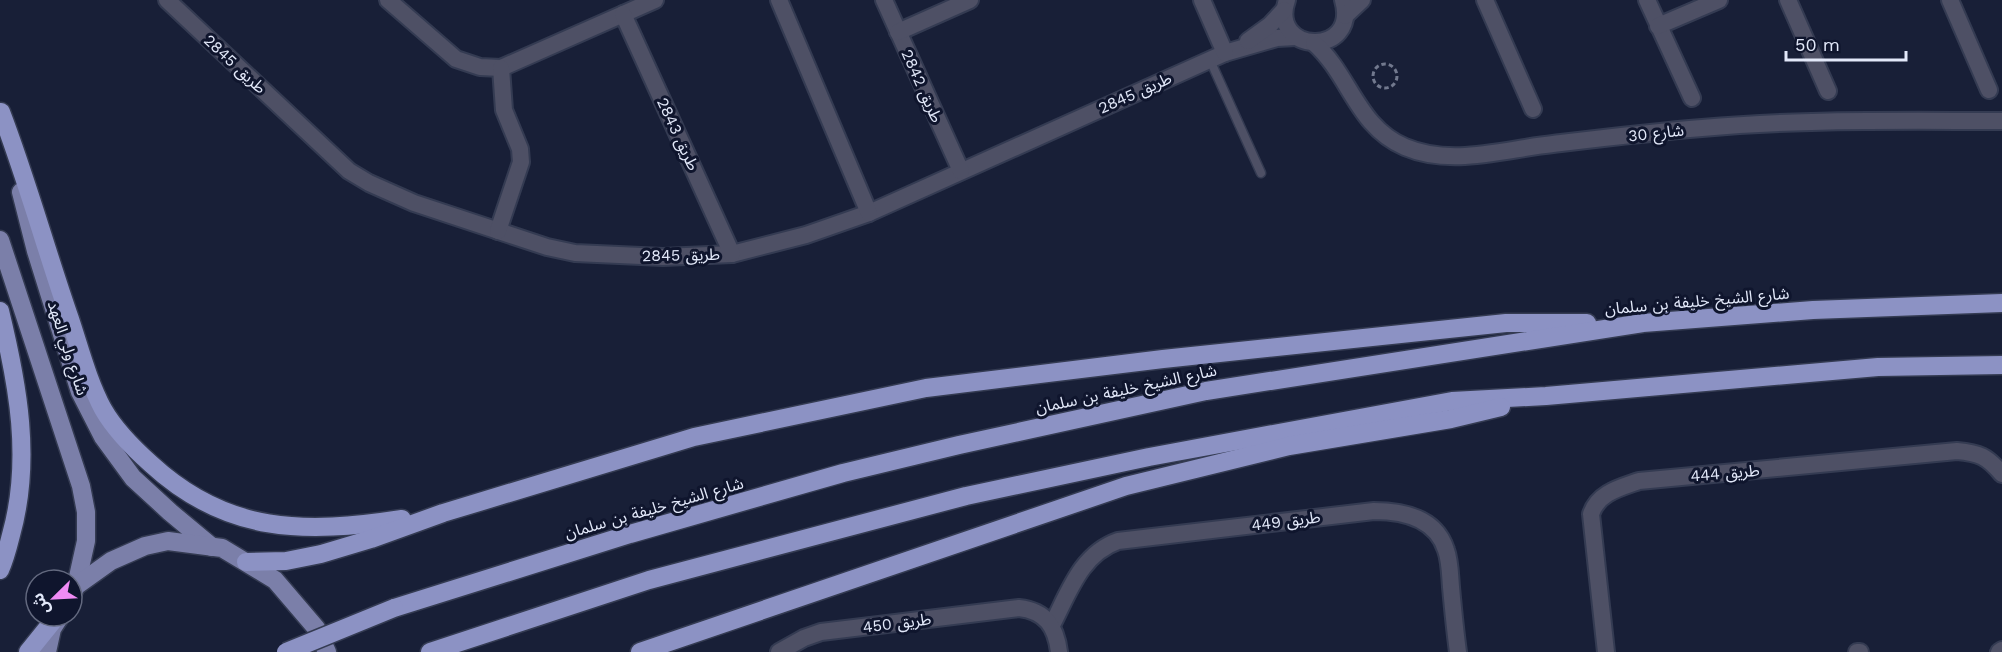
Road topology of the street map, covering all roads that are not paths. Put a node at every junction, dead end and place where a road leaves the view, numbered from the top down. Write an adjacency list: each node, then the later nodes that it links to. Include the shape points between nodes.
1 (167, 0): 34 (street, طريق 2845, via 349,171 414,203)
2 (388, 0): 23 (street, via 456,59 480,68)
3 (655, 0): 16 (street)
4 (779, 0): 33 (street)
5 (884, 0): 18 (street, طريق 2842)
6 (970, 0): 18 (street)
7 (1202, 0): 22 (street)
8 (1362, 0): 15 (street)
9 (1485, 0): 29 (street)
10 (1647, 0): 17 (street)
11 (1719, 0): 17 (street)
12 (1788, 0): 26 (street)
13 (1950, 0): 25 (street)
14 (1285, 5): 20 (street, via 1287,25); 22 (street, طريق 2845, via 1270,25)
15 (1344, 8): 19 (street)
16 (623, 14): 23 (street); 36 (street, طريق 2843)
17 (1658, 26): 27 (street)
18 (898, 32): 31 (street, طريق 2842)
19 (1337, 34): 21 (street); 24 (street, شارع 30)
20 (1296, 37): 21 (street); 22 (street, طريق 2845, via 1277,38)
21 (1314, 43): 24 (street, شارع 30)
22 (1224, 54): 31 (street, طريق 2845); 32 (lane)
23 (501, 68): 34 (street, via 504,110 520,149 521,162)
24 (1344, 80): 30 (street, شارع 30, via 1367,120 1387,136 1404,147 1447,156 1726,126 1843,120)
25 (1989, 90)
26 (1828, 91)
27 (1692, 98)
28 (1, 109): 43 (highway, via 87,371 104,410 148,462 184,492 234,514 282,526 357,526); 44 (main road, شارع ولي العهد, via 36,251 80,392 103,437 133,477)
29 (1533, 109)
30 (2002, 121)
31 (961, 171): 33 (street, طريق 2845)
32 (1261, 173)
33 (868, 213): 36 (street, طريق 2845, via 806,236)
34 (498, 231): 36 (street, طريق 2845, via 575,253 663,257)
35 (0, 240): 46 (main road, شارع ولي العهد, via 81,486 86,541)
36 (732, 254)
37 (2002, 303): 39 (highway, شارع الشيخ خليفة بن سلمان, via 1813,310)
38 (0, 311): 47 (highway, via 21,417 23,467 16,516)
39 (1643, 323): 43 (highway, via 1506,323 926,388 694,437); 54 (highway, شارع الشيخ خليفة بن سلمان, bridge, via 1206,391 843,473 394,608)
40 (2002, 365): 41 (highway, via 1878,367)
41 (1546, 396): 56 (highway, via 1452,401 1149,457 966,496 649,580); 57 (highway, via 1451,418 1289,446 1125,486)
42 (2002, 474): 61 (street, طريق 444, via 1976,453 1957,451 1639,481 1608,493 1591,514)
43 (442, 513): 45 (highway, via 321,554 286,561)
44 (212, 547): 45 (main road, via 222,548); 48 (main road, via 168,541 145,546 111,561)
45 (246, 562): 55 (main road, via 275,580 316,628)
46 (79, 568)
47 (0, 570)
48 (84, 582)
49 (1052, 625): 58 (street, طريق 450, via 1038,612 1019,608 820,632); 59 (street); 60 (street, طريق 449, via 1085,564 1100,549 1118,541 1386,511 1419,519 1442,539 1449,559)
50 (48, 628): 52 (highway)
51 (52, 628): 53 (main road)
52 (28, 652)
53 (47, 652)
54 (286, 652)
55 (327, 652)
56 (430, 652)
57 (642, 652)
58 (779, 652)
59 (1059, 652)
60 (1458, 652)
61 (1606, 652)

